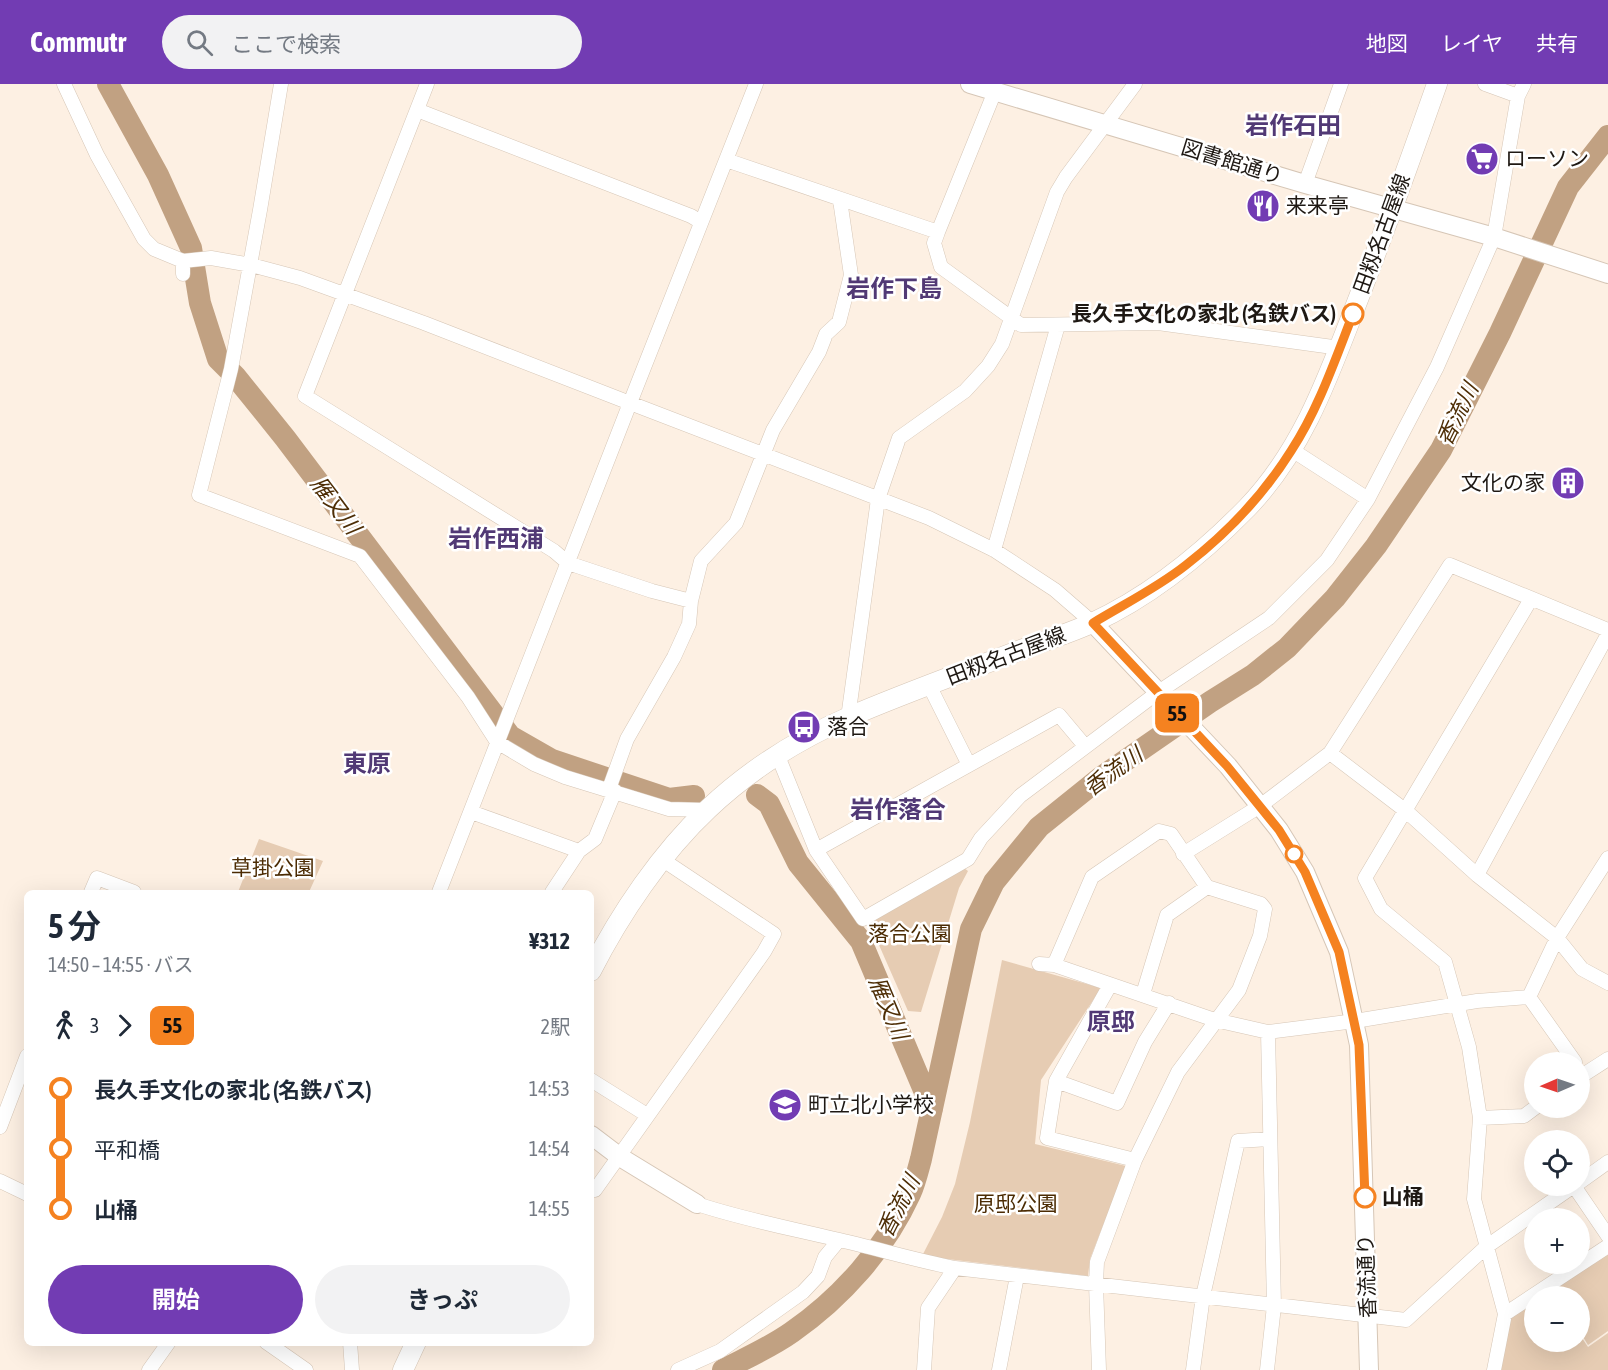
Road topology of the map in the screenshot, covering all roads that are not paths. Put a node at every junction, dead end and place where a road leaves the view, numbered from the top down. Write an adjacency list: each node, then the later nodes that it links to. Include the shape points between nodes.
1 (64, 84): 21 (street, via 97,155 144,239 154,249 184,265 211,258)
2 (281, 84): 21 (street)
3 (427, 84): 12 (street)
4 (756, 84): 14 (street)
5 (970, 84): 11 (street, 図書館通り)
6 (1136, 84): 13 (street)
7 (1341, 84): 15 (street)
8 (1437, 84): 17 (main road, 田籾名古屋線)
9 (1485, 84): 10 (street)
10 (1521, 90): 20 (street)
11 (995, 92): 13 (street, 図書館通り); 19 (street)
12 (417, 110): 18 (street); 23 (street)
13 (1107, 124): 15 (street, 図書館通り); 24 (street, via 1057,192)
14 (726, 160): 16 (street); 18 (street)
15 (1305, 184): 17 (street, 図書館通り)
16 (840, 200): 19 (street); 29 (street, via 851,275 838,322 826,334)
17 (1393, 208): 20 (street, 図書館通り); 26 (main road, 田籾名古屋線)
18 (701, 222): 27 (street)
19 (938, 232): 24 (street, via 934,243 941,267)
20 (1494, 237): 22 (street, 図書館通り); 31 (street, via 1437,367)
21 (250, 265): 23 (street); 41 (street, via 230,374 199,495 360,556 468,697)
22 (1608, 274)
23 (345, 294): 27 (street); 33 (street, via 305,396 554,550)
24 (1012, 320): 25 (street, via 1021,324); 30 (street, via 1002,344 978,378 900,438)
25 (1058, 325): 26 (street, via 1158,323); 32 (street)
26 (1340, 348): 28 (main road, 田籾名古屋線)
27 (630, 403): 29 (street); 33 (street)
28 (1292, 450): 31 (street); 36 (main road, 田籾名古屋線, via 1248,506 1187,565)
29 (763, 453): 30 (street); 35 (street, via 736,523 701,561)
30 (878, 499): 32 (street, via 929,518); 40 (street)
31 (1368, 499): 39 (street, via 1327,561 1269,618)
32 (994, 550): 36 (street, via 1055,590)
33 (568, 563): 35 (street); 41 (street)
34 (1531, 599): 37 (street); 43 (street, via 1450,566); 49 (street)
35 (691, 601): 46 (street, via 688,624 678,649 627,739)
36 (1093, 623): 38 (main road, 田籾名古屋線); 39 (street, 香流通り)
37 (1608, 632): 56 (street)
38 (930, 685): 40 (main road, 田籾名古屋線); 45 (street)
39 (1161, 696): 42 (street); 47 (street, 香流通り)
40 (848, 718): 44 (main road, 田籾名古屋線)
41 (497, 742): 46 (street, via 534,764); 50 (street)
42 (1085, 746): 45 (street, via 1059,715); 51 (street, via 1020,796 981,838 968,860 863,919)
43 (1330, 753): 47 (street); 49 (street)
44 (778, 756): 48 (main road, 田籾名古屋線); 51 (street)
45 (969, 765): 51 (street)
46 (611, 789): 48 (street, via 669,809); 52 (street, via 596,839)
47 (1260, 806): 53 (street); 71 (street, 香流通り, via 1305,872 1324,912 1339,952)
48 (706, 810): 55 (main road, 田籾名古屋線)
49 (1406, 811): 56 (street); 69 (street, via 1365,878 1381,909 1445,963)
50 (471, 812): 52 (street); 60 (street)
51 (816, 850)
52 (579, 851): 61 (street)
53 (1183, 854): 57 (street); 65 (street, via 1171,834 1159,831 1092,877 1047,964)
54 (1608, 858): 62 (street)
55 (663, 860): 63 (main road, 田籾名古屋線, via 629,904); 79 (street, via 774,934)
56 (1477, 875): 62 (street)
57 (1207, 887): 66 (street, via 1167,915); 70 (street, via 1261,904 1265,909 1260,936 1239,990)
58 (92, 890): 59 (street, via 97,878)
59 (129, 890)
60 (440, 890)
61 (553, 890)
62 (1557, 938): 64 (street, via 1582,969); 67 (street)
63 (594, 964)
64 (1608, 983)
65 (1110, 985): 66 (street); 77 (street)
66 (1143, 994): 68 (street)
67 (1529, 997): 69 (street); 73 (street)
68 (1169, 1003): 70 (street); 77 (street, via 1145,1042 1117,1103)
69 (1455, 1004): 71 (street); 81 (street, via 1469,1047)
70 (1215, 1020): 72 (street); 86 (street, via 1178,1072)
71 (1355, 1022): 72 (street); 105 (street, 香流通り)
72 (1268, 1032): 84 (street)
73 (1568, 1052)
74 (1608, 1059): 76 (street)
75 (24, 1064): 82 (street)
76 (1590, 1068)
77 (1056, 1081): 86 (street, via 1047,1138)
78 (594, 1082): 79 (street)
79 (647, 1115): 85 (street)
80 (1524, 1116): 81 (street)
81 (1480, 1118): 98 (street, via 1474,1199)
82 (0, 1127)
83 (594, 1137): 85 (street)
84 (1269, 1139): 102 (street, via 1238,1141); 103 (street)
85 (620, 1156): 90 (street); 94 (street)
86 (1135, 1160): 101 (street, via 1097,1262)
87 (1608, 1162): 88 (street)
88 (1590, 1174)
89 (0, 1181): 91 (street)
90 (594, 1190)
91 (24, 1193)
92 (1559, 1196): 98 (street)
93 (1583, 1196): 95 (street)
94 (697, 1204): 96 (street)
95 (1608, 1236)
96 (845, 1241): 99 (street); 114 (street, via 825,1257 818,1276 803,1292 720,1351)
97 (1608, 1246): 104 (street)
98 (1486, 1247): 104 (street); 105 (street, via 1406,1320)
99 (956, 1268): 100 (street); 115 (street, via 928,1308)
100 (1017, 1276): 101 (street); 116 (street)
101 (1096, 1284): 102 (street); 117 (street)
102 (1203, 1296): 103 (street); 118 (street)
103 (1274, 1306): 105 (street); 119 (street)
104 (1505, 1314): 121 (street)
105 (1369, 1316): 120 (street, 香流通り)
106 (166, 1346): 110 (street)
107 (272, 1346): 111 (street)
108 (350, 1346): 112 (street)
109 (414, 1346): 113 (main road)
110 (150, 1370)
111 (306, 1370)
112 (352, 1370)
113 (404, 1370)
114 (678, 1370)
115 (924, 1370)
116 (999, 1370)
117 (1099, 1370)
118 (1192, 1370)
119 (1267, 1370)
120 (1369, 1370)
121 (1494, 1370)

